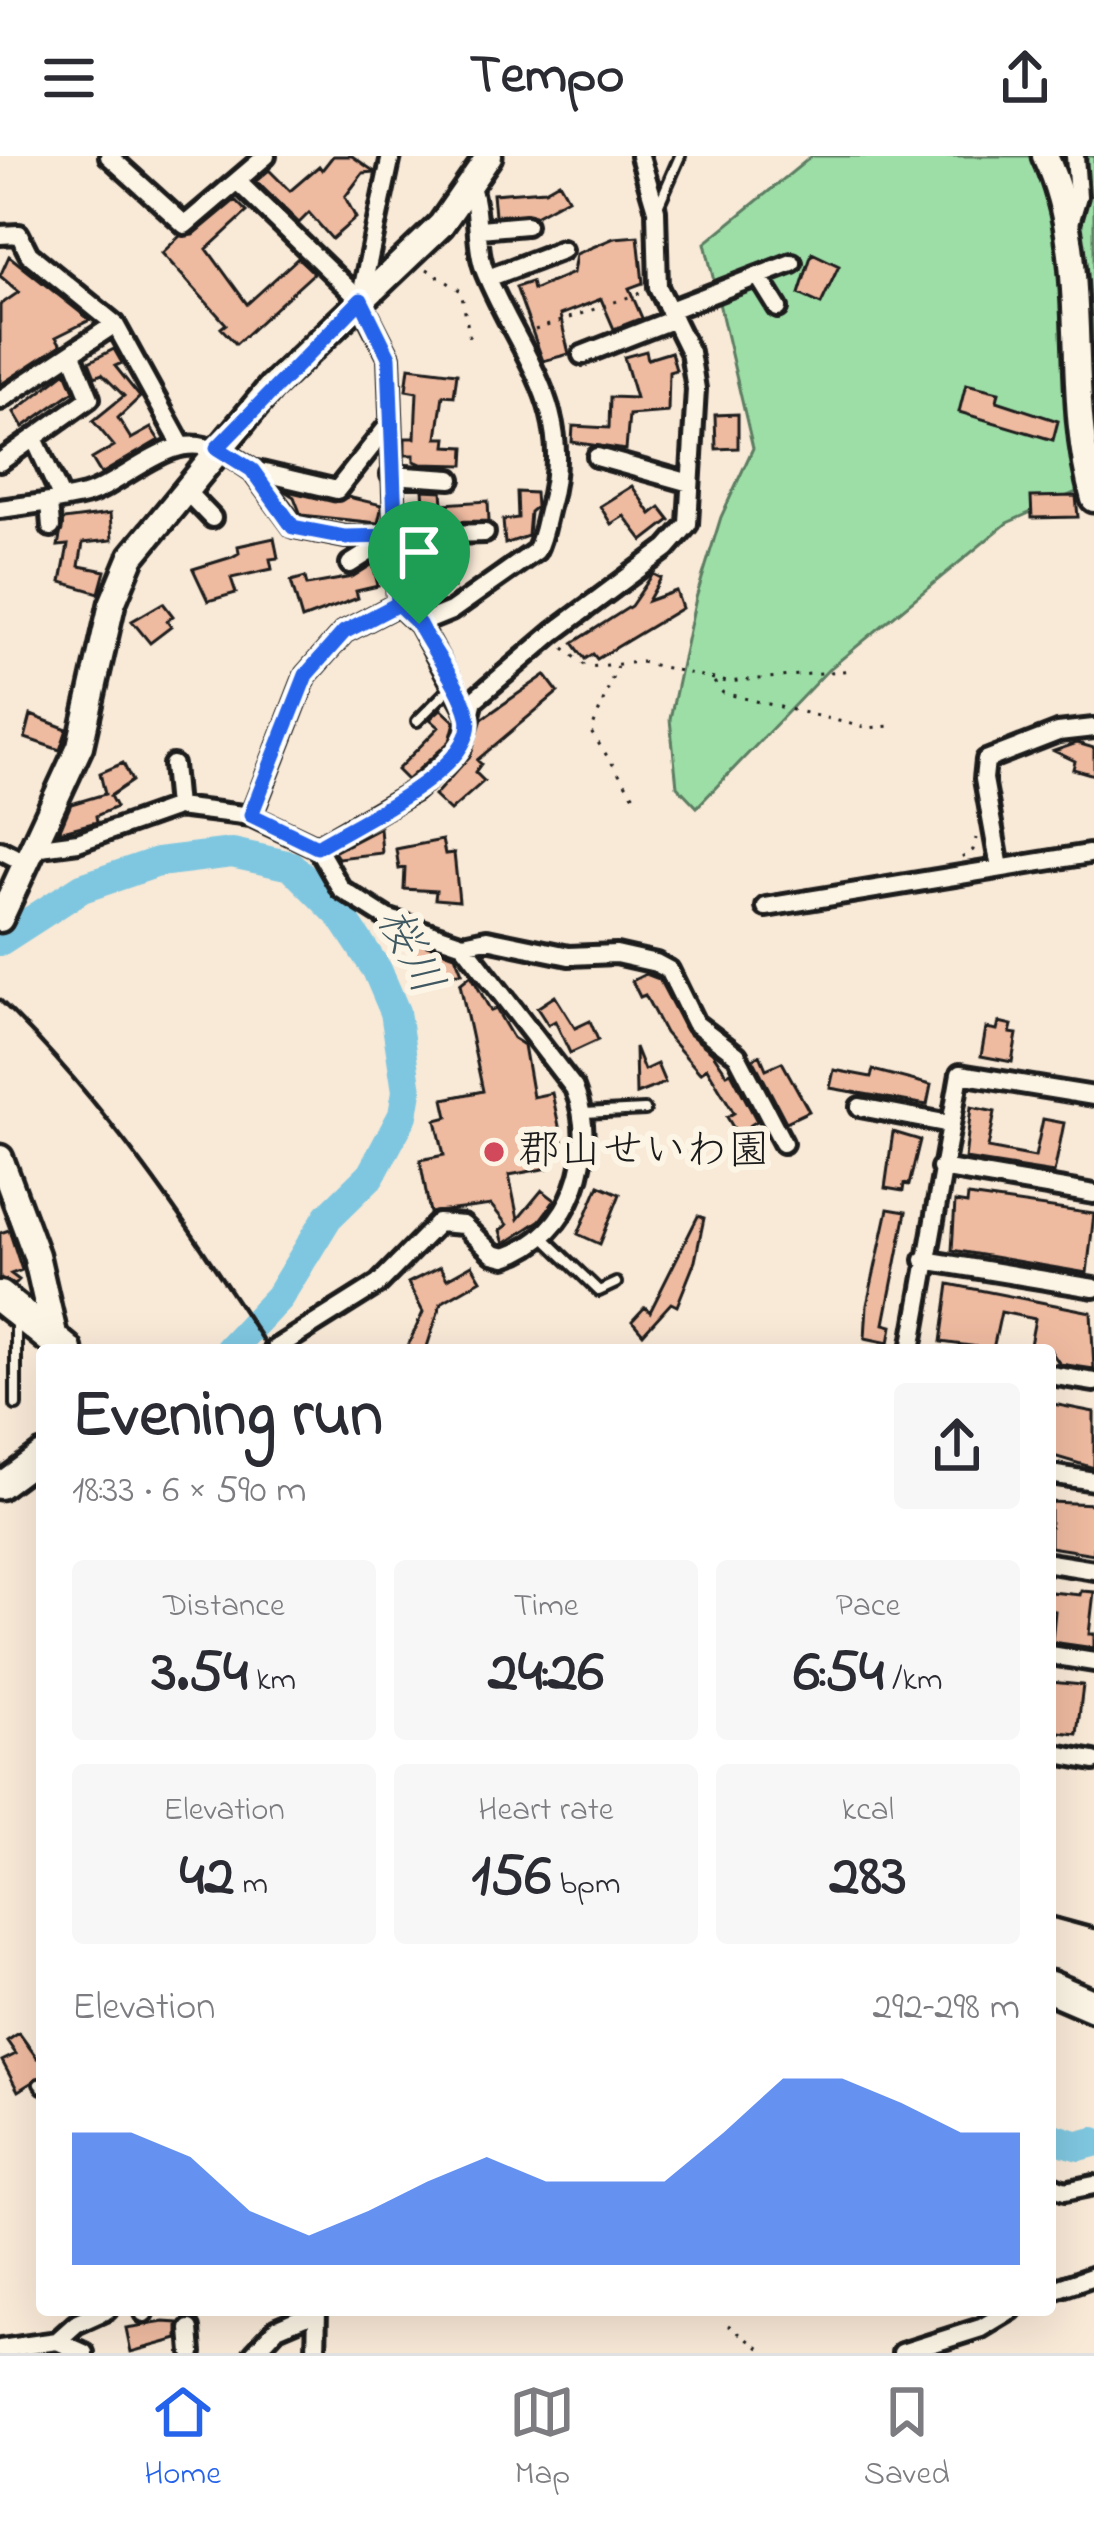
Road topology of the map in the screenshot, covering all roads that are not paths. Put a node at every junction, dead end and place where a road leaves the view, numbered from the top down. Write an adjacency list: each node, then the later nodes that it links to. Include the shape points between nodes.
1 (109, 156): 9 (street, via 185,225)
2 (266, 156): 9 (street)
3 (391, 156): 20 (street)
4 (489, 156): 10 (main road)
5 (640, 156): 11 (street)
6 (680, 156): 11 (lane)
7 (1045, 156): 12 (main road)
8 (1075, 156): 12 (street)
9 (238, 181): 20 (street)
10 (470, 184): 14 (street); 20 (main road)
11 (656, 210): 22 (street, via 658,287)
12 (1070, 223): 38 (main road, via 1085,327 1079,419)
13 (526, 225): 14 (street)
14 (480, 229): 18 (street)
15 (0, 235): 23 (street, via 19,234 29,254)
16 (562, 250): 18 (street)
17 (792, 263): 19 (street)
18 (488, 278): 47 (street, via 560,443 541,542 451,610)
19 (760, 279): 21 (street); 22 (street, via 736,280)
20 (361, 300): 27 (street, via 389,357); 30 (main road)
21 (778, 308)
22 (672, 314): 25 (street); 36 (street, via 696,389)
23 (115, 324): 24 (street); 29 (street)
24 (72, 354): 26 (street); 28 (street, via 89,398)
25 (582, 355)
26 (0, 400)
27 (391, 422): 33 (street, via 337,490); 34 (street)
28 (34, 438): 32 (street); 39 (street)
29 (182, 446): 30 (street); 39 (street, via 88,494)
30 (216, 449): 33 (street); 37 (main road)
31 (597, 458): 36 (street)
32 (0, 462)
33 (252, 470): 44 (street, via 293,527)
34 (391, 475): 35 (street); 44 (street)
35 (451, 479)
36 (690, 483): 49 (street, via 680,537 554,632)
37 (184, 489): 41 (street); 60 (main road, via 122,578 80,746)
38 (1094, 499)
39 (55, 500): 40 (street); 42 (street)
40 (0, 508)
41 (212, 518)
42 (51, 527)
43 (484, 533): 44 (street)
44 (394, 536): 45 (street); 46 (street)
45 (350, 564)
46 (398, 604): 47 (street); 56 (street, via 344,632 306,675)
47 (419, 624): 48 (street)
48 (452, 686): 49 (street); 50 (lane)
49 (468, 713): 53 (street, via 461,748)
50 (417, 721)
51 (1094, 728): 61 (street, via 1058,731 986,760)
52 (172, 765): 54 (street)
53 (409, 794): 55 (street); 57 (street)
54 (177, 807): 56 (street); 60 (street)
55 (427, 809)
56 (251, 815): 57 (street)
57 (317, 847): 64 (street, via 341,889 367,908)
58 (0, 850): 60 (street)
59 (1089, 854): 61 (street)
60 (29, 855): 63 (main road)
61 (1000, 868): 62 (street)
62 (766, 907)
63 (1, 916)
64 (463, 944): 68 (street, via 566,1076); 70 (street, via 487,939 569,956 634,956 669,970 695,1023 737,1055)
65 (1094, 1096): 69 (street, via 960,1073)
66 (860, 1107): 69 (street)
67 (645, 1110): 68 (lane)
68 (583, 1113): 74 (street, via 576,1188)
69 (950, 1124): 72 (street)
70 (784, 1143)
71 (0, 1158): 80 (main road)
72 (941, 1168): 73 (street); 75 (street)
73 (1094, 1194)
74 (541, 1235): 76 (lane, via 598,1291); 81 (street, via 498,1257 463,1225 438,1223 378,1284)
75 (924, 1260): 77 (street); 82 (street)
76 (616, 1283)
77 (1094, 1288)
78 (7, 1303): 79 (highway); 85 (lane)
79 (58, 1344)
80 (60, 1344)
81 (293, 1344)
82 (912, 1344)
83 (1056, 1376): 84 (street)
84 (1094, 1382)
85 (16, 1405)
86 (36, 1459): 89 (main road)
87 (1056, 1475): 88 (street)
88 (1094, 1481)
89 (0, 1486)
90 (1056, 1564): 91 (street)
91 (1094, 1570)
92 (1056, 1656): 93 (street)
93 (1094, 1662)
94 (1056, 1754): 95 (street)
95 (1094, 1761)
96 (1056, 1990): 97 (highway)
97 (1094, 2006)
98 (1094, 2185): 99 (street)
99 (1056, 2187)
100 (1094, 2276): 101 (street)
101 (1056, 2289)
102 (94, 2316): 107 (street)
103 (305, 2316): 111 (street, via 277,2328)
104 (317, 2316): 112 (street)
105 (1001, 2316): 113 (street)
106 (190, 2329): 110 (street)
107 (57, 2342): 108 (street); 109 (street)
108 (0, 2349)
109 (84, 2353)
110 (192, 2353)
111 (254, 2353)
112 (316, 2353)
113 (902, 2353)

